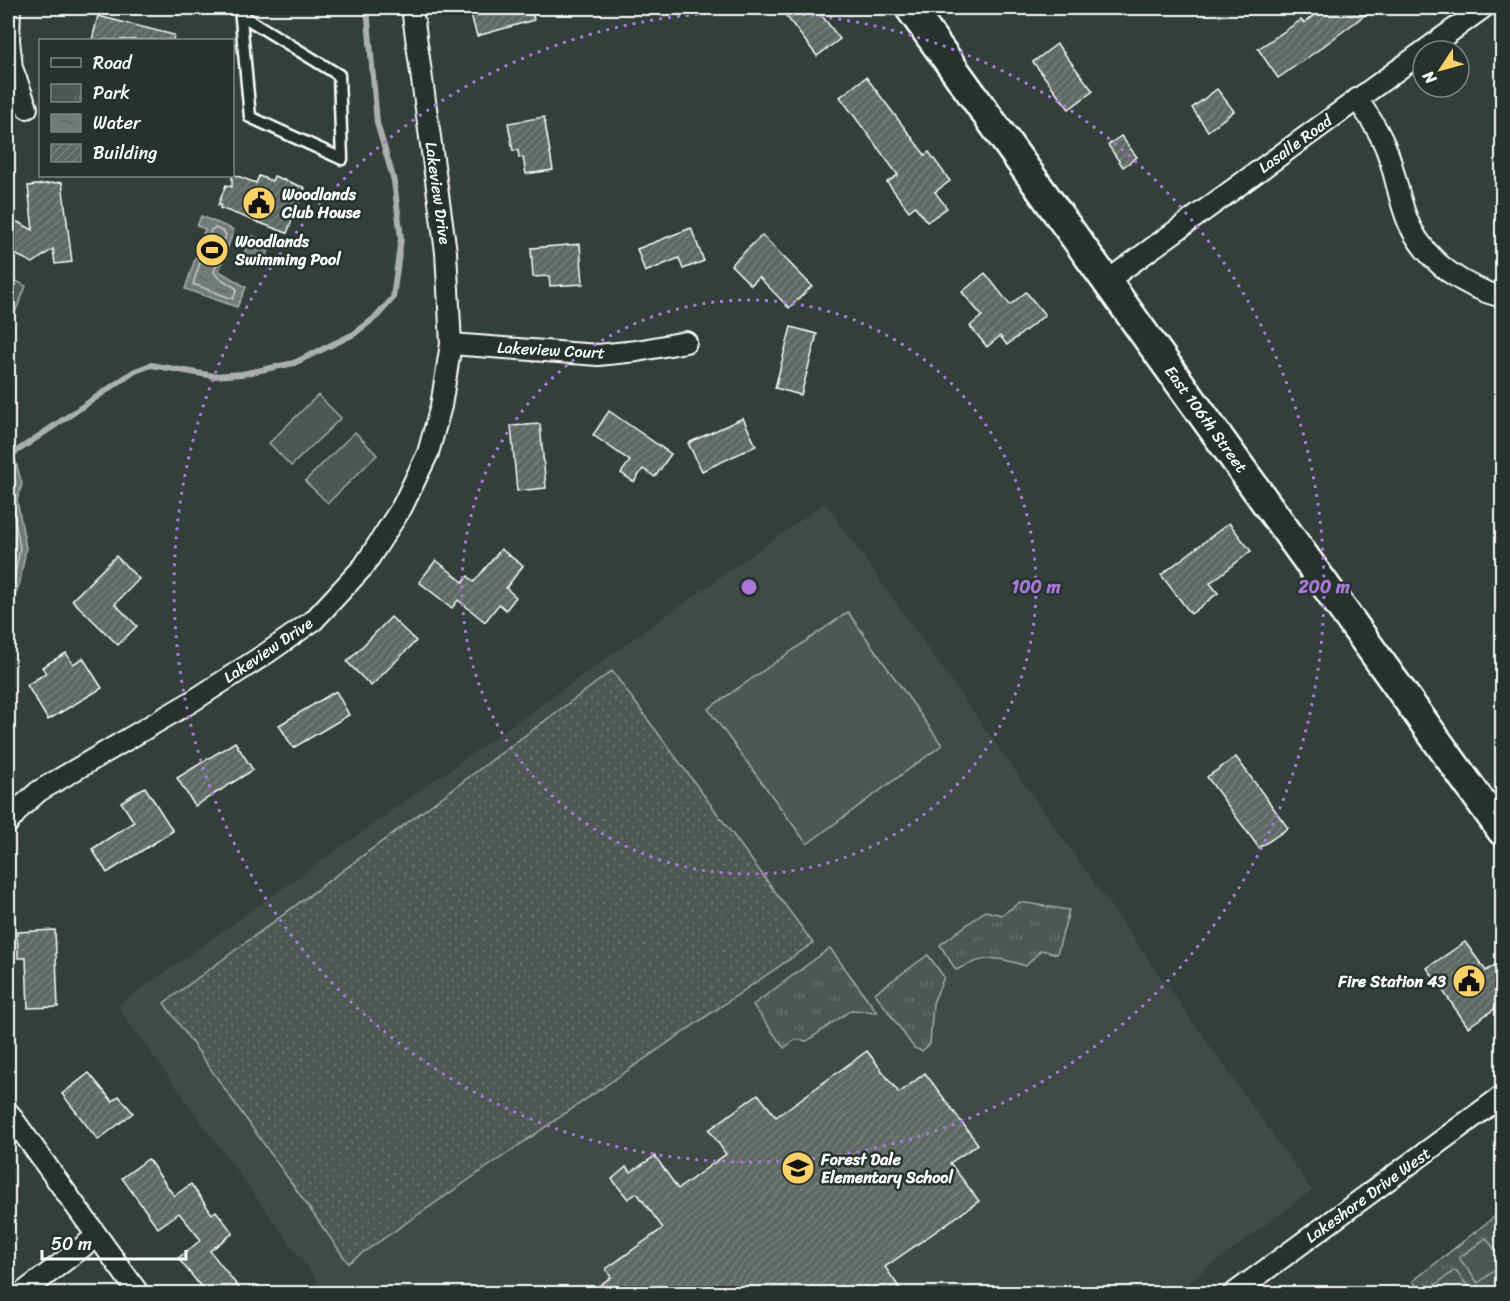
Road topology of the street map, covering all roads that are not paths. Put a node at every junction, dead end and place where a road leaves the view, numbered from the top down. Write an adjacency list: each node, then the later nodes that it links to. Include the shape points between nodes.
1 (10, 8): 7 (street, via 12,68)
2 (412, 8): 11 (street, Lakeview Drive, via 446,252)
3 (910, 8): 8 (street, East 106th Street)
4 (1483, 8): 6 (street, Lasalle Road)
5 (240, 11): 5 (lane, via 250,117 342,159 339,75)
6 (1356, 99): 8 (street, Lasalle Road); 9 (street, via 1386,149 1409,224 1420,244 1462,282)
7 (27, 108)
8 (1107, 281): 13 (street, East 106th Street)
9 (1503, 297)
10 (686, 342): 11 (street, Lakeview Court, via 598,355)
11 (451, 344): 12 (street, Lakeview Drive, via 441,406 428,453 402,507 364,566 314,620 194,700 39,791)
12 (8, 823)
13 (1503, 831)
14 (1503, 1096): 19 (street, Lakeshore Drive West)
15 (8, 1112): 16 (street)
16 (97, 1236): 17 (street); 18 (street)
17 (21, 1293)
18 (139, 1293)
19 (1233, 1293)

